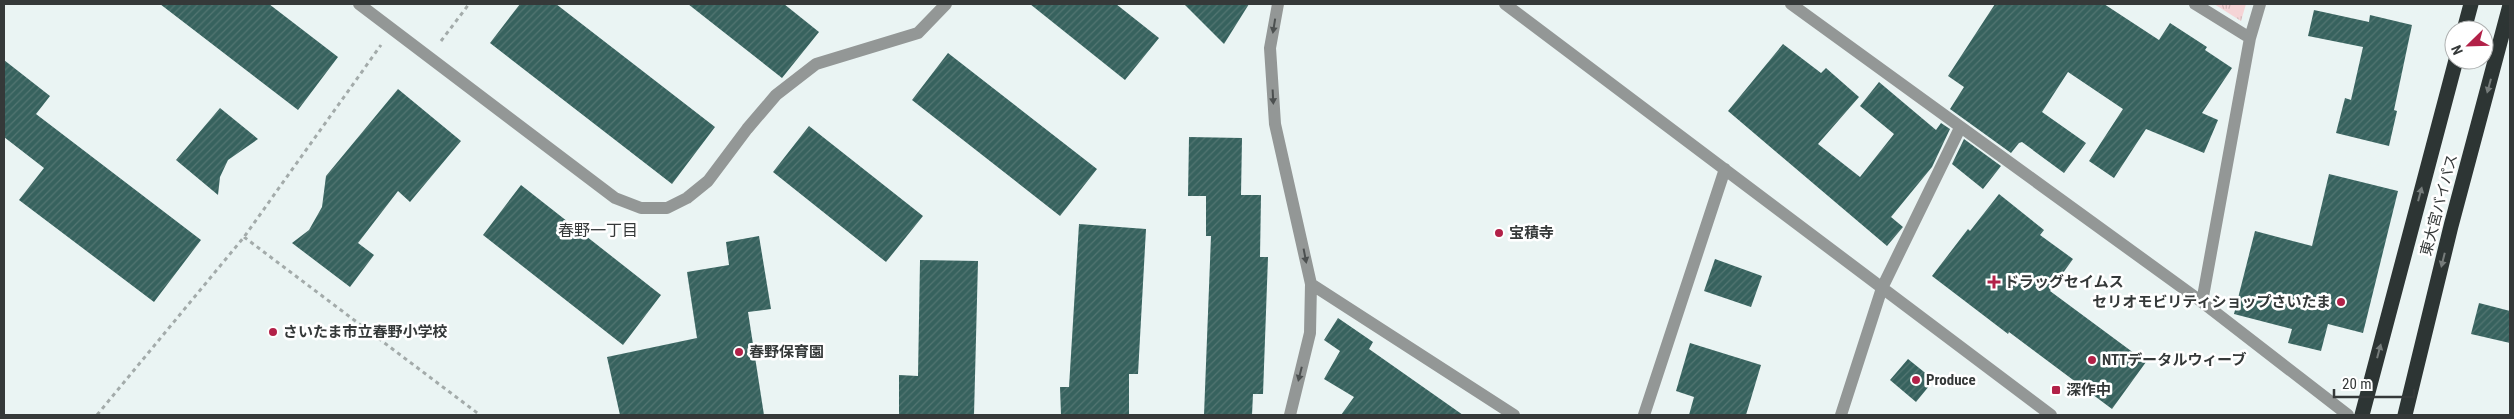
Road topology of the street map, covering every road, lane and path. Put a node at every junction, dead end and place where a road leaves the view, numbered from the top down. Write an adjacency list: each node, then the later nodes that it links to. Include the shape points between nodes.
1 (359, 4): 12 (street)
2 (469, 4): 14 (path)
3 (946, 4): 14 (street, via 918,33 816,64 776,96 708,181 688,198 667,208 641,208 615,198)
4 (1278, 4): 19 (street, one-way to 19, via 1270,48 1275,124)
5 (1505, 4): 17 (street)
6 (1790, 4): 16 (street)
7 (2195, 4): 13 (street)
8 (2260, 4): 13 (street)
9 (2471, 4): 11 (highway)
10 (2510, 5): 31 (highway, 東大宮バイパス, one-way to 31)
11 (2467, 20)
12 (393, 29): 14 (street); 18 (path)
13 (2250, 38): 21 (street)
14 (430, 56)
15 (2453, 70): 30 (highway, 東大宮バイパス, one-way to 15)
16 (1960, 128): 20 (street); 21 (street)
17 (1725, 169): 20 (street); 26 (street)
18 (244, 237): 22 (path); 23 (path)
19 (1311, 284): 24 (street, one-way to 24, via 1310,333); 25 (street)
20 (1882, 288): 27 (street); 28 (street)
21 (2202, 302): 29 (street)
22 (97, 415)
23 (480, 415)
24 (1290, 415)
25 (1514, 415)
26 (1644, 415)
27 (1841, 415)
28 (2052, 415)
29 (2348, 415)
30 (2362, 415)
31 (2404, 415)

